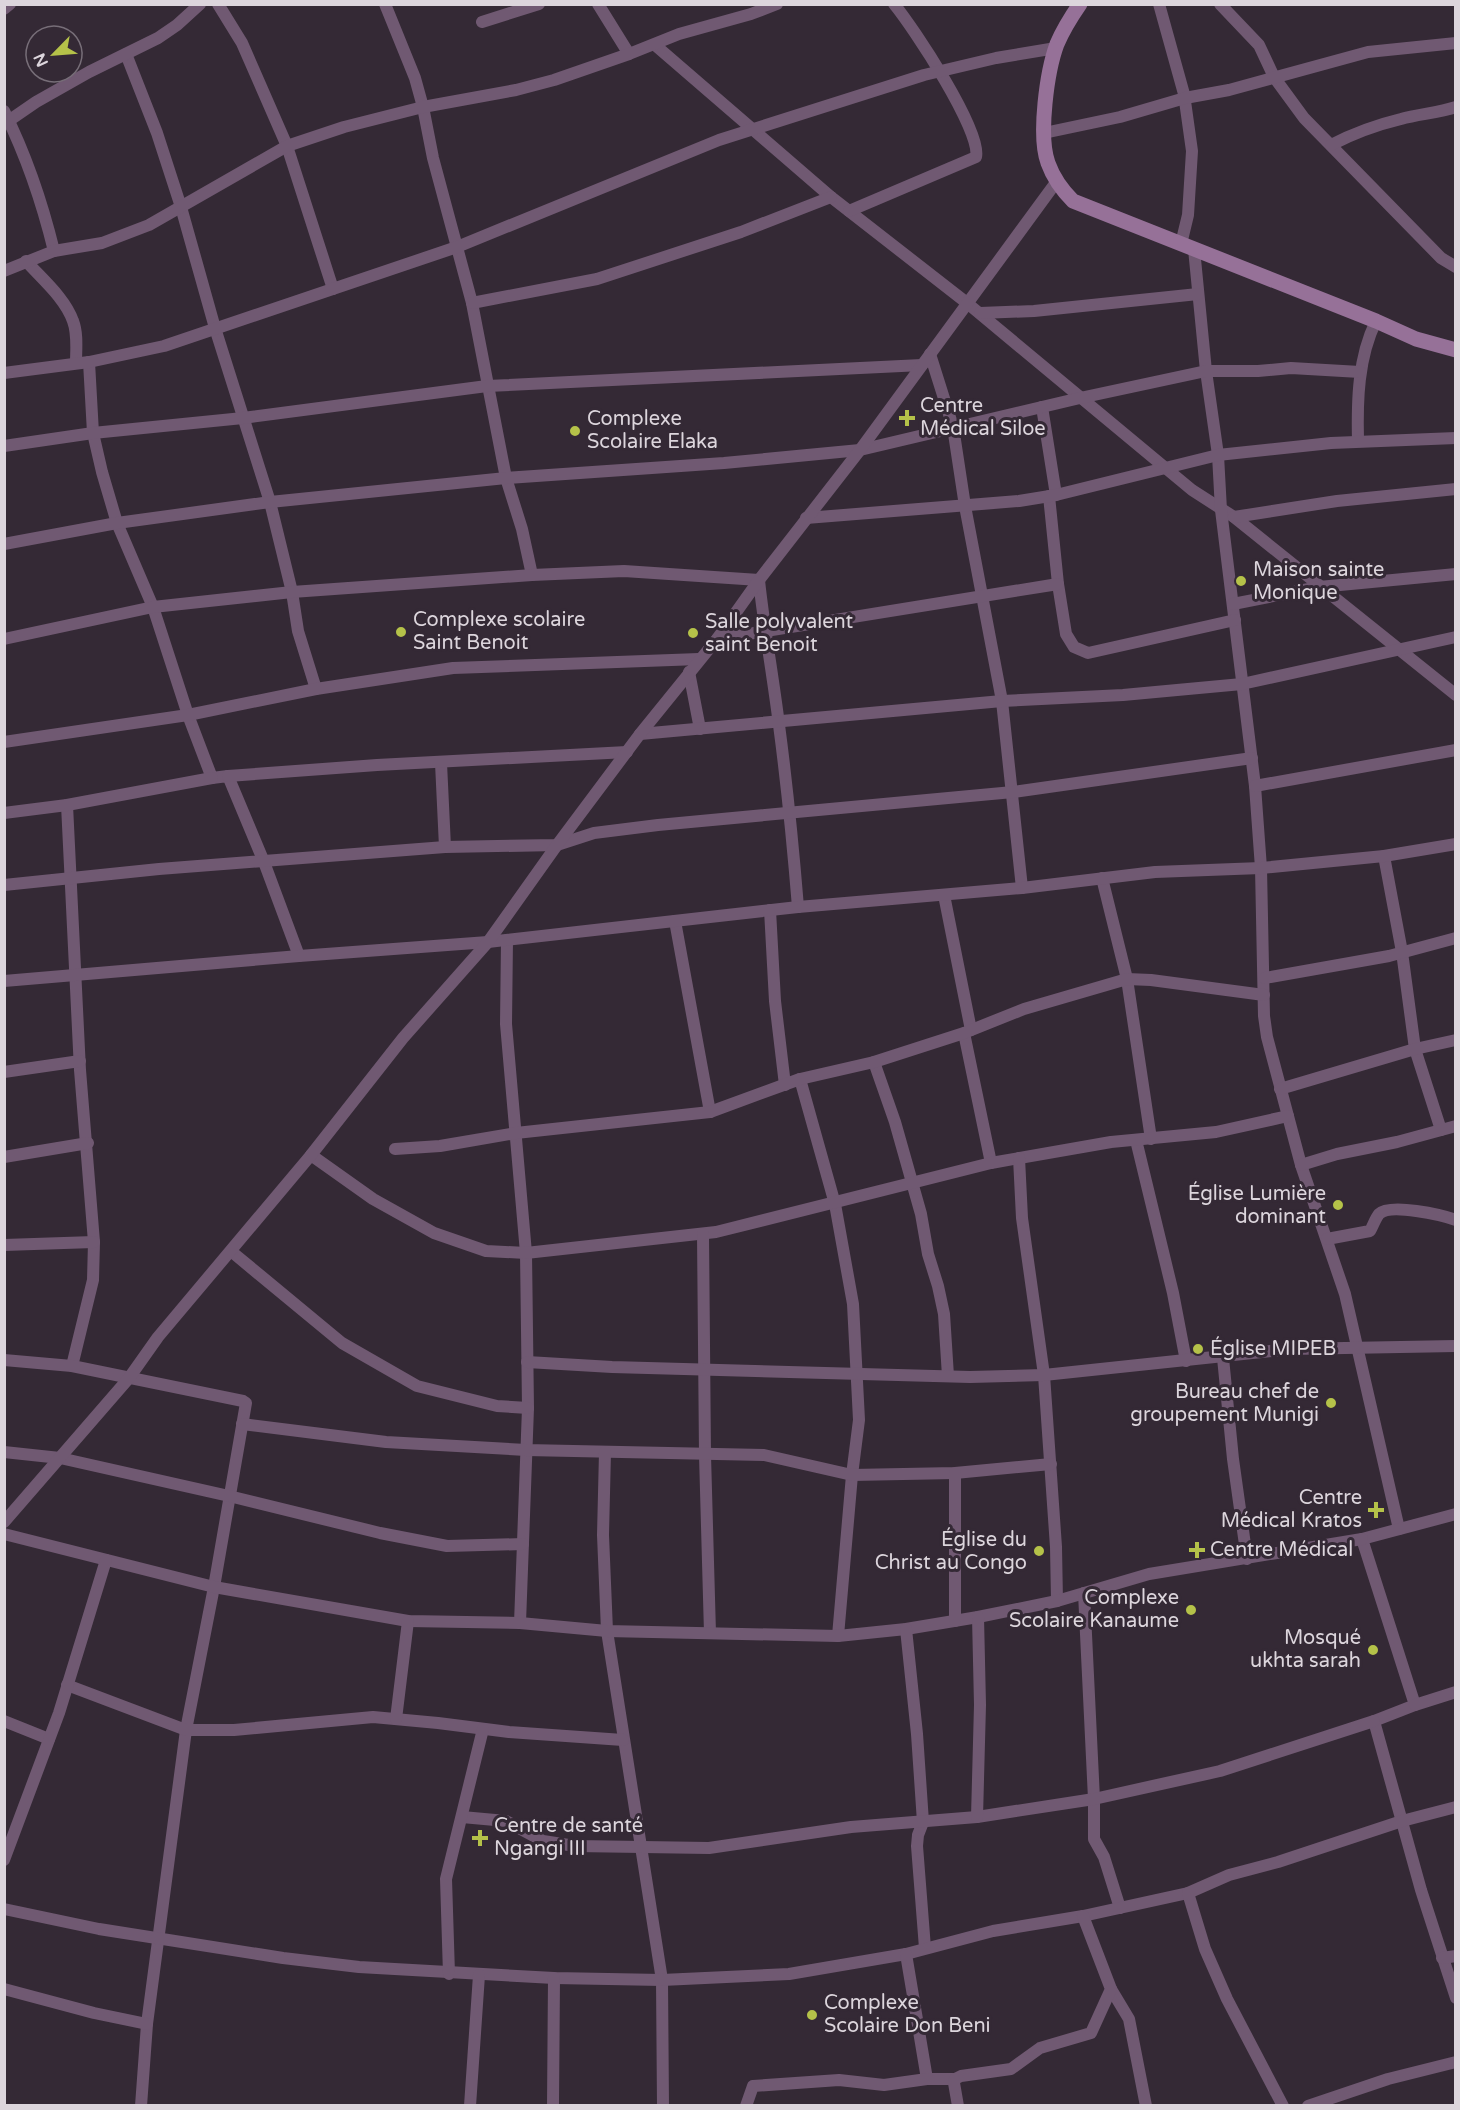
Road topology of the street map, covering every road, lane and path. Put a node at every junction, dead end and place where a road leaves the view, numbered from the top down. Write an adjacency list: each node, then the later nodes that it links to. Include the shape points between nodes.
1 (10, 4): 12 (street)
2 (200, 4): 17 (street, via 167,32)
3 (218, 4): 28 (street, via 242,43)
4 (385, 4): 22 (street)
5 (539, 4): 13 (street)
6 (598, 4): 18 (street)
7 (777, 4): 15 (street)
8 (894, 4): 19 (street)
9 (1080, 4): 16 (main road)
10 (1159, 4): 21 (street)
11 (1220, 4): 20 (street, via 1259,45)
12 (4, 9)
13 (482, 22)
14 (1455, 42): 20 (street, via 1368,52)
15 (655, 45): 18 (street); 25 (street)
16 (1056, 48): 19 (street); 26 (main road)
17 (126, 54): 24 (street); 31 (street)
18 (629, 54): 22 (street, via 516,90)
19 (940, 71): 25 (street); 32 (street, via 975,137 976,157)
20 (1274, 77): 21 (street); 27 (street, via 1304,118)
21 (1185, 98): 26 (street); 34 (street, via 1192,151)
22 (423, 107): 28 (street); 33 (street)
23 (1455, 107): 27 (street, via 1361,130)
24 (6, 119): 35 (street, via 21,144 36,185)
25 (751, 130): 30 (street); 33 (street)
26 (1044, 133): 29 (main road, via 1047,161)
27 (1331, 145): 37 (street)
28 (287, 146): 31 (street); 41 (street)
29 (1057, 181): 34 (main road, via 1073,201); 44 (street)
30 (831, 197): 32 (street); 43 (street, via 732,235 597,279)
31 (181, 207): 35 (street, via 149,225 102,243); 47 (street)
32 (849, 211): 44 (street)
33 (457, 247): 41 (street); 43 (street)
34 (1187, 247): 42 (street); 46 (main road)
35 (54, 251): 38 (street)
36 (1455, 255): 37 (street)
37 (1441, 258): 39 (street)
38 (26, 261): 40 (street); 50 (street, via 73,320)
39 (1455, 267)
40 (4, 271)
41 (333, 289): 47 (street)
42 (1198, 294): 45 (street); 52 (street)
43 (471, 303): 55 (street)
44 (967, 303): 45 (street); 49 (street)
45 (980, 313): 56 (street)
46 (1376, 321): 48 (main road, via 1416,339); 53 (street)
47 (215, 328): 50 (street, via 164,346); 58 (street)
48 (1455, 350)
49 (930, 354): 51 (street); 59 (street)
50 (83, 362): 54 (street); 60 (street)
51 (922, 365): 55 (street); 64 (street)
52 (1206, 370): 53 (street, via 1291,368); 56 (street); 65 (street)
53 (1360, 372): 62 (street)
54 (4, 373)
55 (487, 386): 58 (street); 67 (street)
56 (1080, 398): 57 (street); 66 (street)
57 (1042, 407): 59 (street); 69 (street)
58 (243, 418): 60 (street); 70 (street)
59 (953, 427): 64 (street); 71 (street)
60 (93, 433): 63 (street); 75 (street)
61 (1455, 438): 62 (street)
62 (1358, 441): 65 (street)
63 (4, 446)
64 (860, 450): 67 (street); 74 (street)
65 (1218, 455): 66 (street); 72 (street)
66 (1164, 468): 69 (street); 72 (street)
67 (506, 478): 70 (street); 78 (street)
68 (1455, 489): 73 (street, via 1326,502)
69 (1052, 495): 71 (street); 80 (street)
70 (270, 502): 75 (street); 82 (street)
71 (965, 506): 74 (street); 83 (street)
72 (1221, 510): 73 (street); 84 (street)
73 (1234, 517): 81 (street)
74 (806, 518): 79 (street)
75 (117, 523): 76 (street); 85 (street)
76 (4, 543)
77 (1455, 574): 81 (street)
78 (532, 575): 79 (street, via 624,571); 82 (street)
79 (759, 580): 87 (street); 90 (street)
80 (1058, 584): 83 (street); 86 (street, via 1066,634 1081,652)
81 (1319, 586): 84 (street); 91 (street)
82 (292, 592): 85 (street); 95 (street, via 299,636)
83 (983, 597): 87 (street); 97 (street)
84 (1233, 604): 86 (street)
85 (153, 607): 89 (street); 98 (street)
86 (1235, 620): 94 (street)
87 (764, 631): 90 (street); 99 (street)
88 (1455, 637): 91 (street)
89 (4, 639)
90 (717, 639): 92 (street)
91 (1396, 648): 94 (street); 96 (street)
92 (699, 660): 93 (street); 95 (street, via 453,668)
93 (689, 672): 100 (street); 101 (street)
94 (1242, 684): 97 (street); 105 (street)
95 (316, 689): 98 (street)
96 (1455, 695)
97 (1002, 701): 99 (street); 110 (street)
98 (188, 715): 102 (street); 108 (street)
99 (778, 722): 100 (street); 112 (street)
100 (700, 729): 101 (street)
101 (640, 734): 104 (street)
102 (4, 742)
103 (1455, 750): 109 (street)
104 (627, 752): 106 (street); 115 (street)
105 (1251, 758): 109 (street); 110 (street)
106 (441, 763): 107 (street); 116 (street)
107 (228, 776): 108 (street); 118 (street)
108 (212, 778): 111 (street)
109 (1255, 786): 119 (street)
110 (1013, 792): 112 (street); 123 (street)
111 (67, 805): 113 (street); 120 (street)
112 (790, 812): 115 (street, via 594,833); 125 (street)
113 (4, 813)
114 (1455, 844): 117 (street)
115 (557, 845): 116 (street); 130 (street)
116 (445, 847): 118 (street)
117 (1384, 856): 119 (street); 131 (street)
118 (264, 862): 120 (street); 132 (street)
119 (1261, 868): 121 (street); 134 (street)
120 (72, 878): 122 (street); 133 (street)
121 (1102, 878): 123 (street); 135 (street)
122 (4, 885)
123 (1022, 888): 124 (street)
124 (944, 895): 125 (street); 138 (street)
125 (798, 907): 126 (street)
126 (770, 910): 127 (street); 145 (street)
127 (675, 921): 129 (street); 147 (street)
128 (1455, 938): 131 (street)
129 (507, 940): 130 (street); 151 (street, via 506,1024)
130 (488, 942): 132 (street); 156 (street, via 403,1038)
131 (1402, 952): 134 (street); 140 (street)
132 (299, 956): 133 (street)
133 (76, 976): 136 (street); 141 (street)
134 (1265, 978): 137 (street)
135 (1127, 979): 137 (street); 138 (street, via 1024,1009); 152 (street)
136 (4, 981)
137 (1264, 995): 146 (street, via 1267,1037)
138 (967, 1031): 142 (street); 159 (street)
139 (1455, 1040): 140 (street)
140 (1415, 1049): 146 (street); 150 (street)
141 (80, 1061): 143 (street); 154 (street)
142 (873, 1062): 144 (street); 161 (street)
143 (4, 1072)
144 (800, 1079): 145 (street); 162 (street)
145 (784, 1085): 147 (street)
146 (1280, 1089): 148 (street)
147 (710, 1112): 151 (street)
148 (1288, 1116): 152 (street, via 1216,1132); 160 (street)
149 (1455, 1126): 150 (street)
150 (1442, 1130): 160 (street)
151 (516, 1133): 155 (street); 169 (street)
152 (1152, 1139): 153 (street)
153 (1136, 1140): 158 (street); 174 (street)
154 (88, 1143): 157 (street); 166 (street)
155 (395, 1149)
156 (311, 1155): 168 (street); 169 (street, via 374,1199 434,1233 486,1251)
157 (4, 1157)
158 (1019, 1158): 159 (street); 179 (street, via 1022,1218)
159 (991, 1163): 161 (street)
160 (1301, 1165): 165 (street)
161 (913, 1184): 162 (street); 180 (street, via 944,1314)
162 (835, 1204): 164 (street); 178 (street, via 853,1304)
163 (1455, 1220): 165 (street, via 1425,1212 1385,1211 1370,1231)
164 (704, 1234): 169 (street); 177 (street)
165 (1327, 1239): 171 (street)
166 (94, 1242): 167 (street); 176 (street, via 93,1280)
167 (4, 1245)
168 (232, 1252): 181 (street, via 206,1278); 182 (street, via 342,1343 417,1386 497,1406)
169 (526, 1253): 175 (street)
170 (1455, 1346): 171 (street)
171 (1358, 1347): 172 (street, via 1290,1349); 195 (street)
172 (1222, 1358): 174 (street); 199 (street)
173 (4, 1360): 176 (street)
174 (1186, 1360): 179 (street)
175 (527, 1362): 177 (street); 182 (street)
176 (72, 1366): 181 (street)
177 (704, 1368): 178 (street); 187 (street)
178 (857, 1374): 180 (street); 191 (street, via 859,1420)
179 (1044, 1375): 180 (street); 189 (street)
180 (948, 1377)
181 (129, 1378): 183 (street, via 243,1401 246,1406); 188 (street)
182 (528, 1408): 184 (street)
183 (242, 1424): 184 (street, via 386,1442); 192 (street)
184 (526, 1450): 186 (street); 198 (street)
185 (4, 1452): 188 (street)
186 (605, 1452): 187 (street); 209 (street)
187 (705, 1455): 191 (street, via 764,1455); 210 (street)
188 (60, 1458): 192 (street); 194 (street)
189 (1051, 1464): 190 (street); 203 (street)
190 (955, 1473): 191 (street); 206 (street)
191 (852, 1475): 211 (street)
192 (229, 1496): 198 (street, via 447,1546); 201 (street)
193 (1455, 1514): 195 (street)
194 (4, 1522)
195 (1400, 1529): 197 (street)
196 (4, 1534): 200 (street)
197 (1362, 1539): 199 (street); 214 (street)
198 (523, 1544): 207 (street)
199 (1247, 1559): 202 (street, via 1149,1574)
200 (106, 1560): 201 (street); 212 (street)
201 (214, 1587): 205 (street); 219 (street)
202 (1084, 1593): 203 (street); 222 (street)
203 (1057, 1601): 204 (street)
204 (978, 1617): 206 (street); 225 (street)
205 (408, 1621): 207 (street); 215 (street)
206 (955, 1621): 208 (street)
207 (520, 1623): 209 (street)
208 (906, 1629): 211 (street); 227 (street)
209 (607, 1631): 210 (street); 221 (street)
210 (710, 1633): 211 (street)
211 (838, 1636)
212 (67, 1685): 219 (street); 220 (street)
213 (1455, 1692): 214 (street)
214 (1415, 1704): 217 (street)
215 (396, 1719): 218 (street); 219 (street)
216 (4, 1721): 220 (street)
217 (1374, 1721): 222 (street, via 1220,1771); 226 (street)
218 (483, 1729): 221 (street); 224 (street)
219 (186, 1730): 234 (street)
220 (49, 1739): 229 (street)
221 (623, 1740): 228 (street)
222 (1094, 1798): 225 (street); 231 (street, via 1094,1839 1104,1857)
223 (1455, 1806): 226 (street)
224 (462, 1817): 228 (street, via 506,1821 549,1843); 239 (street, via 445,1891)
225 (977, 1817): 227 (street)
226 (1402, 1821): 230 (street, via 1229,1875); 238 (street)
227 (923, 1822): 228 (street, via 852,1827 709,1848); 235 (street, via 916,1846)
228 (642, 1847): 242 (street)
229 (4, 1860)
230 (1188, 1893): 231 (street); 257 (street, via 1204,1949)
231 (1120, 1908): 233 (street)
232 (4, 1909): 234 (street)
233 (1083, 1916): 235 (street, via 993,1931); 244 (street)
234 (157, 1939): 239 (street, via 326,1964); 246 (street)
235 (925, 1948): 236 (street)
236 (906, 1954): 242 (street, via 789,1974); 248 (street)
237 (1455, 1956): 238 (street)
238 (1443, 1959): 245 (street)
239 (449, 1974): 240 (street)
240 (479, 1975): 241 (street); 251 (street)
241 (554, 1978): 242 (street); 252 (street)
242 (662, 1980): 253 (street)
243 (4, 1989): 246 (street)
244 (1111, 1989): 249 (street, via 1091,2033 1040,2048 1011,2069); 256 (street, via 1130,2019)
245 (1455, 1998)
246 (147, 2024): 250 (street)
247 (1455, 2062): 258 (street)
248 (927, 2079): 249 (street); 254 (street, via 884,2085 838,2080 753,2086)
249 (955, 2079): 255 (street)
250 (141, 2106)
251 (470, 2106)
252 (553, 2106)
253 (663, 2106)
254 (746, 2106)
255 (958, 2106)
256 (1146, 2106)
257 (1283, 2106)
258 (1308, 2106)

